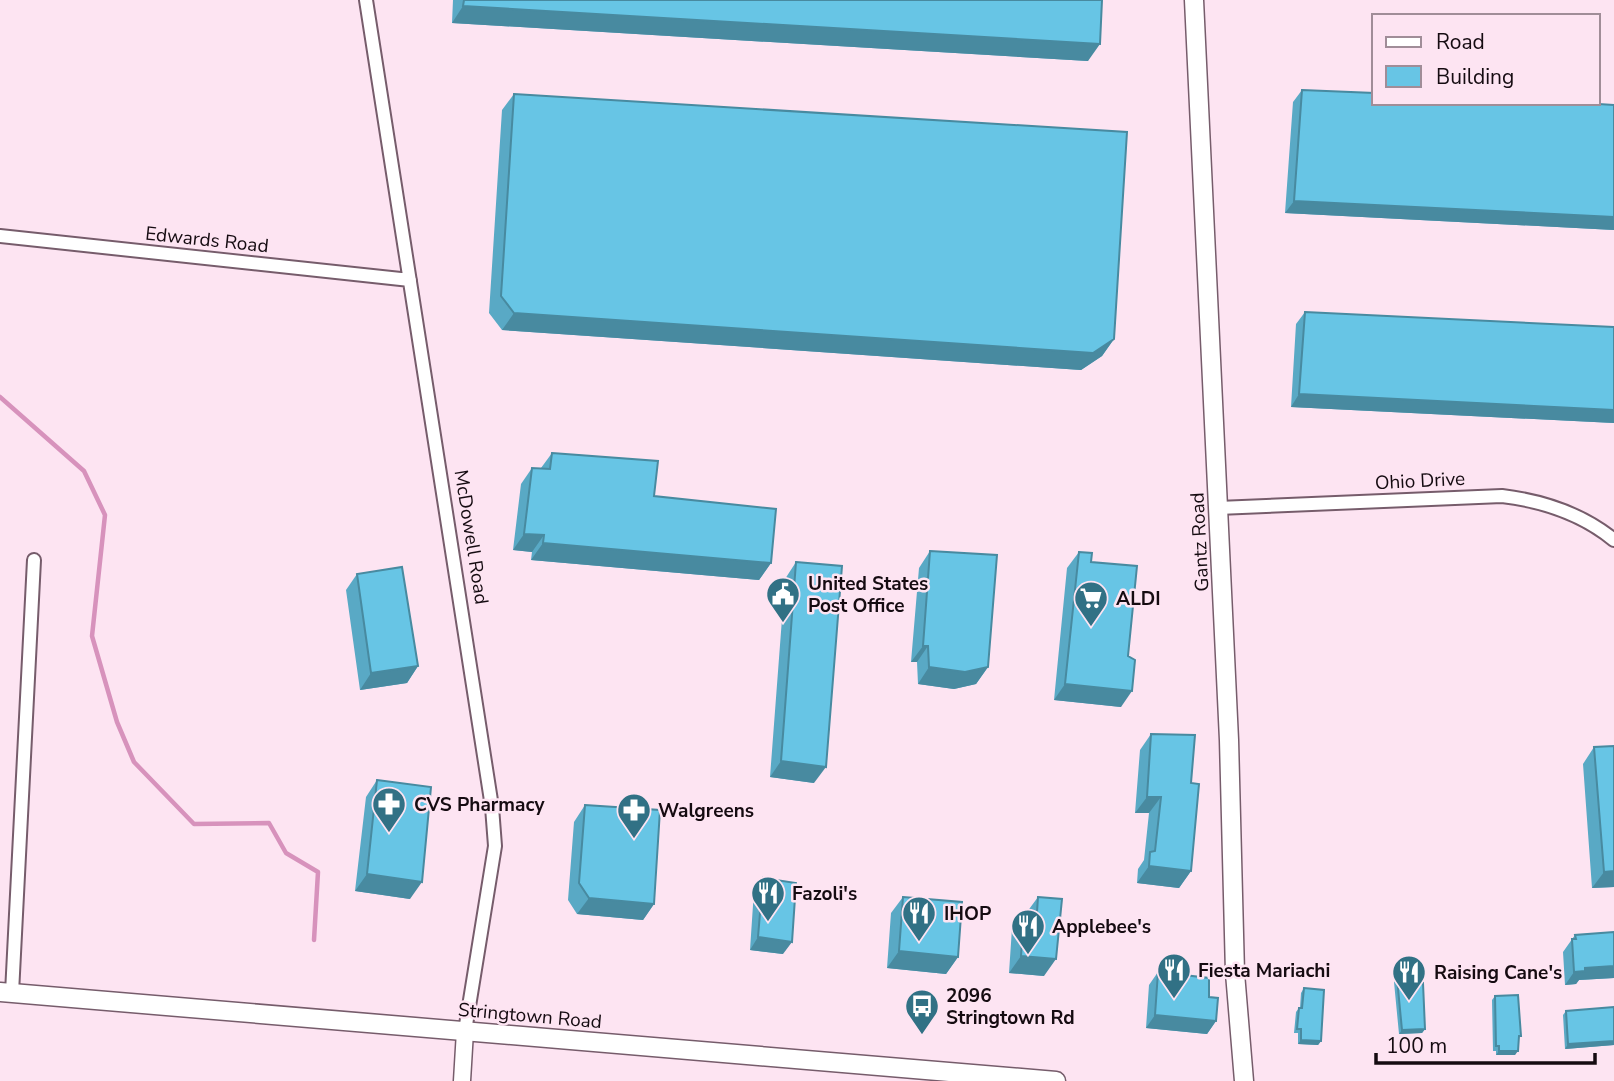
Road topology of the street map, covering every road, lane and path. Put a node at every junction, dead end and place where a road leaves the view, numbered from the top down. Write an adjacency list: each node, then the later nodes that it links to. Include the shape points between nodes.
1 (366, 0): 4 (street, McDowell Road)
2 (1194, 0): 5 (main road, Gantz Road)
3 (0, 236): 4 (street, Edwards Road)
4 (410, 280): 9 (street, McDowell Road, via 495,846)
5 (1218, 508): 6 (street, Ohio Drive, via 1502,496 1548,504); 12 (main road, Gantz Road, via 1235,973)
6 (1614, 540)
7 (34, 560): 8 (street)
8 (6, 992): 9 (main road, Stringtown Road)
9 (465, 1031): 10 (street, McDowell Road); 11 (main road, Stringtown Road)
10 (462, 1081)
11 (1056, 1081)
12 (1244, 1081)

